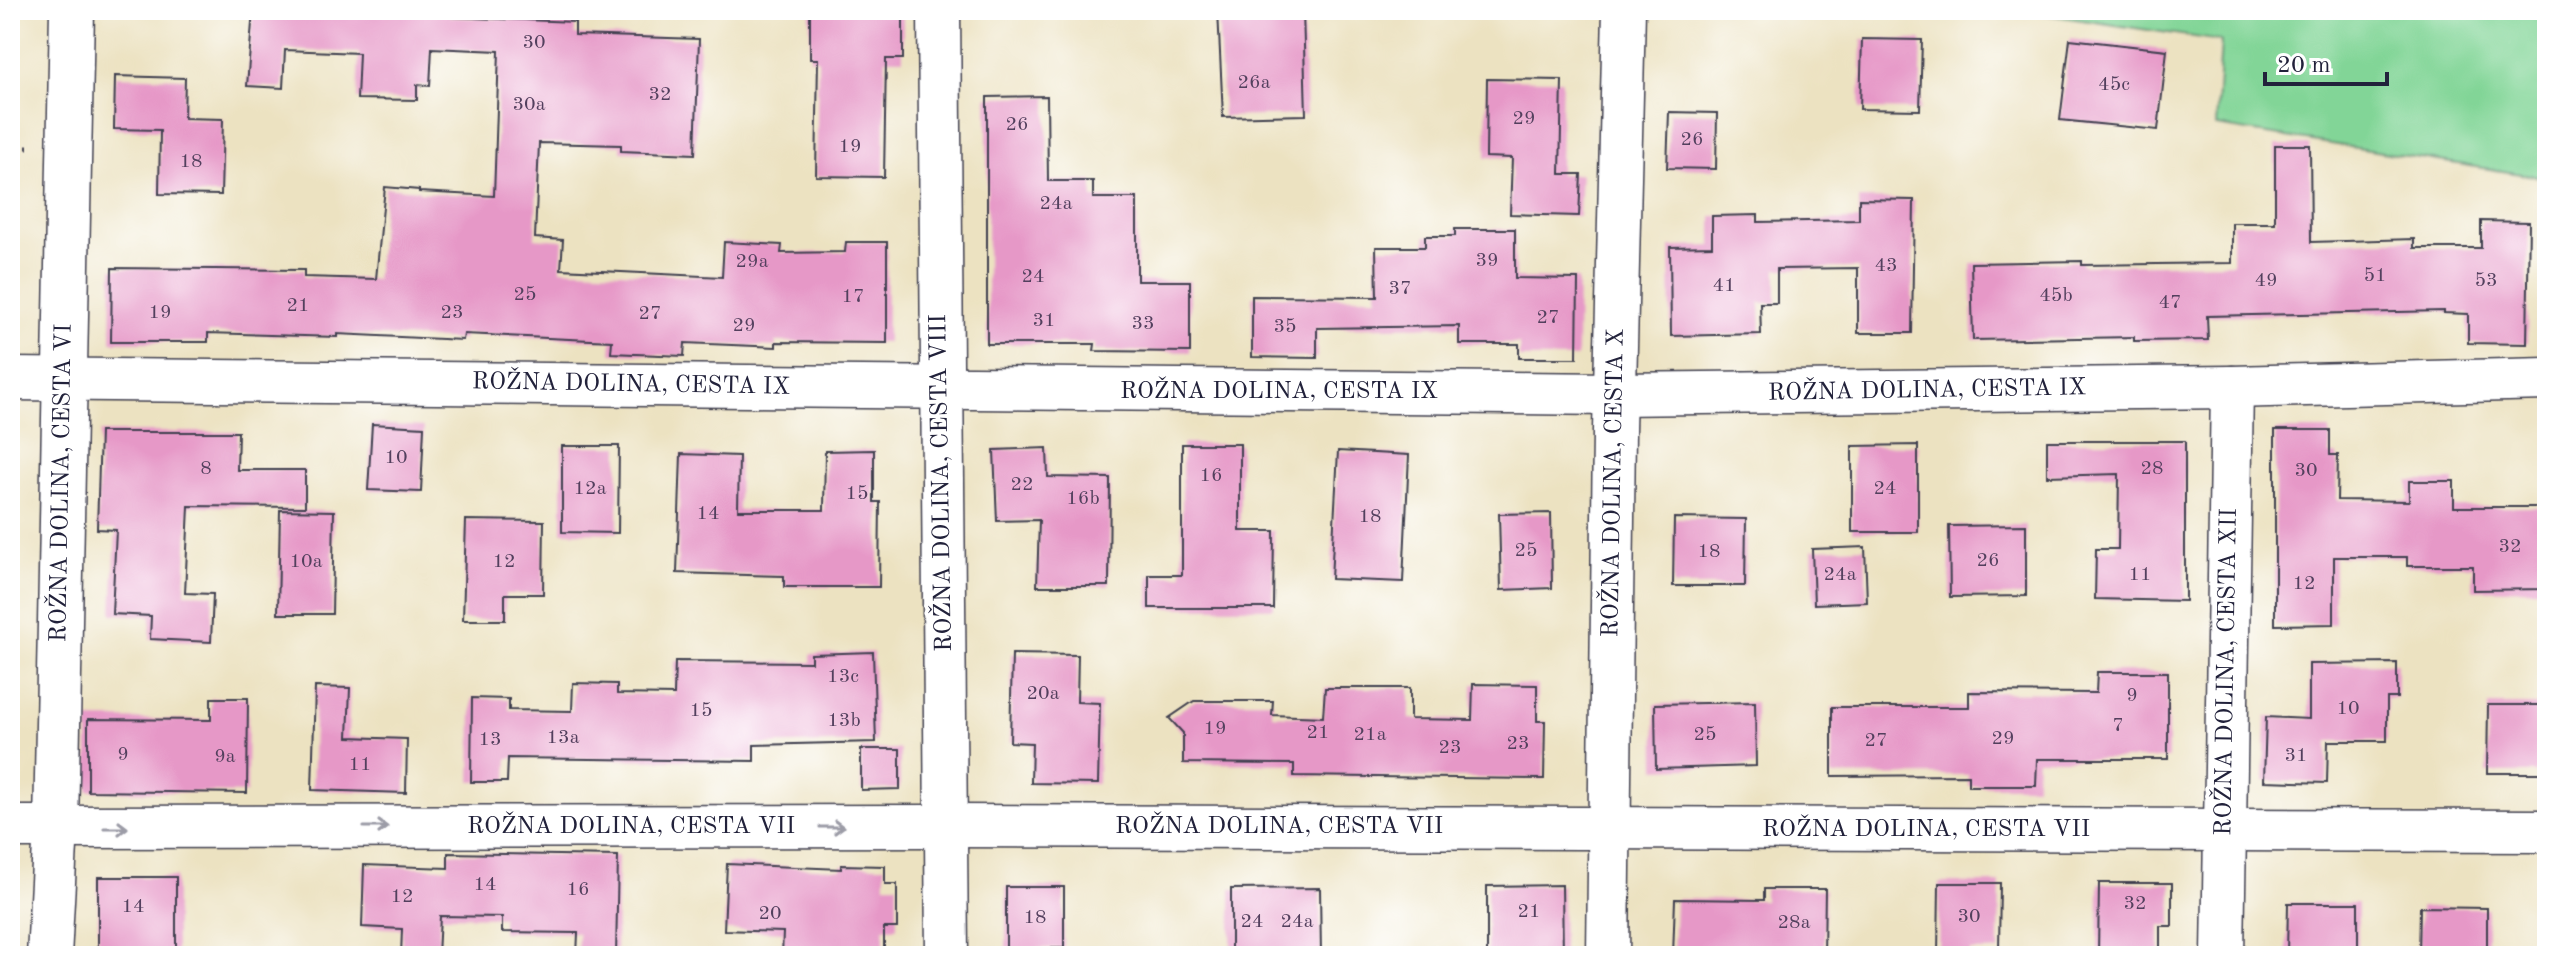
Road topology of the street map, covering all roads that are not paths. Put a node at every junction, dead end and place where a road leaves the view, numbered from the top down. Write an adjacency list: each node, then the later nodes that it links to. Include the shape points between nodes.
1 (72, 10): 5 (street, ROŽNA DOLINA, CESTA VI)
2 (939, 10): 8 (street, ROŽNA DOLINA, CESTA VIII)
3 (1624, 10): 9 (street, ROŽNA DOLINA, CESTA X)
4 (10, 379): 5 (street, ROŽNA DOLINA, CESTA IX)
5 (63, 379): 8 (street, ROŽNA DOLINA, CESTA IX); 12 (street, ROŽNA DOLINA, CESTA VI)
6 (2547, 379): 7 (street, ROŽNA DOLINA, CESTA IX)
7 (2232, 387): 9 (street, ROŽNA DOLINA, CESTA IX); 14 (street, ROŽNA DOLINA, CESTA XII)
8 (941, 389): 9 (street, ROŽNA DOLINA, CESTA IX); 10 (street, ROŽNA DOLINA, CESTA VIII)
9 (1615, 394): 13 (street, ROŽNA DOLINA, CESTA X)
10 (946, 826): 12 (street, ROŽNA DOLINA, CESTA VII, one-way to 10); 13 (street, ROŽNA DOLINA, CESTA VII); 17 (street, ROŽNA DOLINA, CESTA VIII)
11 (10, 827): 12 (street, ROŽNA DOLINA, CESTA VII)
12 (56, 827): 16 (street, ROŽNA DOLINA, CESTA VI)
13 (1609, 828): 14 (street, ROŽNA DOLINA, CESTA VII); 18 (street, ROŽNA DOLINA, CESTA X)
14 (2225, 831): 15 (street, ROŽNA DOLINA, CESTA VII); 19 (street, ROŽNA DOLINA, CESTA XII)
15 (2547, 831)
16 (49, 956)
17 (947, 956)
18 (1608, 956)
19 (2223, 956)

